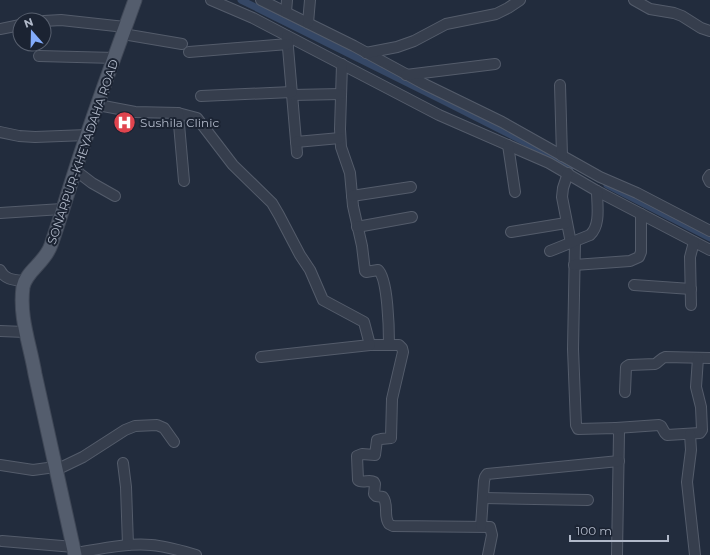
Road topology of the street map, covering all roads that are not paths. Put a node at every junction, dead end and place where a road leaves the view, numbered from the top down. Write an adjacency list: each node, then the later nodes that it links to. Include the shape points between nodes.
1 (135, 0): 13 (main road, SONARPUR-KHEYADAHA ROAD)
2 (211, 0): 15 (street, via 253,18)
3 (261, 0): 8 (street)
4 (287, 0): 8 (street)
5 (310, 0): 10 (street)
6 (520, 0): 18 (street, via 496,14 446,24 397,48)
7 (634, 0): 14 (street, via 650,9 674,13)
8 (286, 12): 10 (street)
9 (52, 21): 13 (street)
10 (308, 23): 18 (street)
11 (12, 27): 12 (street)
12 (0, 29)
13 (124, 30): 16 (street); 20 (main road, SONARPUR-KHEYADAHA ROAD)
14 (710, 32)
15 (288, 40): 17 (street); 21 (street); 25 (street)
16 (182, 44)
17 (189, 52)
18 (366, 53): 23 (street)
19 (39, 56): 20 (street)
20 (115, 58): 28 (main road, SONARPUR-KHEYADAHA ROAD)
21 (342, 64): 26 (street); 34 (street, via 439,114)
22 (495, 64): 23 (street)
23 (406, 75): 36 (street, via 502,122)
24 (560, 85): 36 (street)
25 (292, 93): 26 (street); 27 (street); 33 (street)
26 (341, 94): 32 (street)
27 (201, 96)
28 (98, 105): 29 (street, via 134,112); 31 (main road, SONARPUR-KHEYADAHA ROAD)
29 (178, 113): 40 (street); 68 (street, via 197,118 233,165 272,204 310,270 323,300 364,322)
30 (0, 132): 31 (street, via 35,137)
31 (87, 135): 37 (main road, SONARPUR-KHEYADAHA ROAD)
32 (340, 138): 33 (street); 46 (street, via 350,173)
33 (296, 142): 35 (street)
34 (508, 145): 38 (street); 44 (street)
35 (297, 153)
36 (562, 156): 53 (street)
37 (76, 170): 45 (street); 47 (main road, SONARPUR-KHEYADAHA ROAD)
38 (568, 174): 43 (street); 51 (street, via 562,197)
39 (710, 175): 41 (street)
40 (184, 181)
41 (710, 182)
42 (411, 187): 46 (street)
43 (597, 191): 49 (street); 56 (street, via 597,224 594,231)
44 (515, 192)
45 (115, 196)
46 (352, 196): 52 (street)
47 (62, 209): 48 (street); 61 (main road, SONARPUR-KHEYADAHA ROAD, via 51,247)
48 (0, 213)
49 (641, 214): 55 (street); 59 (street, via 639,257 630,261)
50 (412, 217): 52 (street)
51 (566, 223): 54 (street); 56 (street)
52 (357, 227): 67 (street, via 365,271 378,270 381,274 387,304)
53 (710, 231)
54 (511, 232)
55 (694, 242): 57 (street); 63 (street, via 690,257)
56 (572, 243): 58 (street); 59 (street)
57 (710, 250)
58 (550, 251)
59 (574, 265): 73 (street, via 573,349 576,425 578,429)
60 (0, 270): 61 (street, via 7,278)
61 (24, 281): 66 (main road, via 22,303)
62 (634, 285): 63 (street)
63 (691, 289): 64 (street)
64 (691, 305)
65 (0, 331): 66 (street)
66 (25, 332): 79 (main road)
67 (389, 344): 68 (street); 82 (street, via 399,345 404,352 392,399 392,436 389,439 377,440 375,455 358,456 358,480 374,482 374,494 386,501 386,520 393,526)
68 (370, 345): 69 (street)
69 (261, 357)
70 (698, 358): 71 (street); 72 (street, via 665,357 655,364 629,365 626,367); 74 (street, via 696,387 701,407 702,430 700,433)
71 (710, 358)
72 (625, 392)
73 (616, 428): 74 (street, via 659,425 667,435); 76 (street, via 619,433)
74 (690, 434): 89 (street, via 691,450 686,482)
75 (174, 442): 79 (street, via 164,428 157,425 135,426 111,438 84,457)
76 (619, 461): 80 (street, via 487,474 484,477); 88 (street)
77 (123, 463): 84 (street)
78 (0, 464): 79 (street, via 33,470)
79 (56, 468): 85 (main road)
80 (483, 498): 81 (street); 82 (street)
81 (588, 500)
82 (481, 526): 87 (street, via 490,527 492,530)
83 (2, 541): 85 (street)
84 (128, 545): 85 (street); 86 (street, via 152,545)
85 (75, 552)
86 (196, 555)
87 (488, 555)
88 (618, 555)
89 (695, 555)

